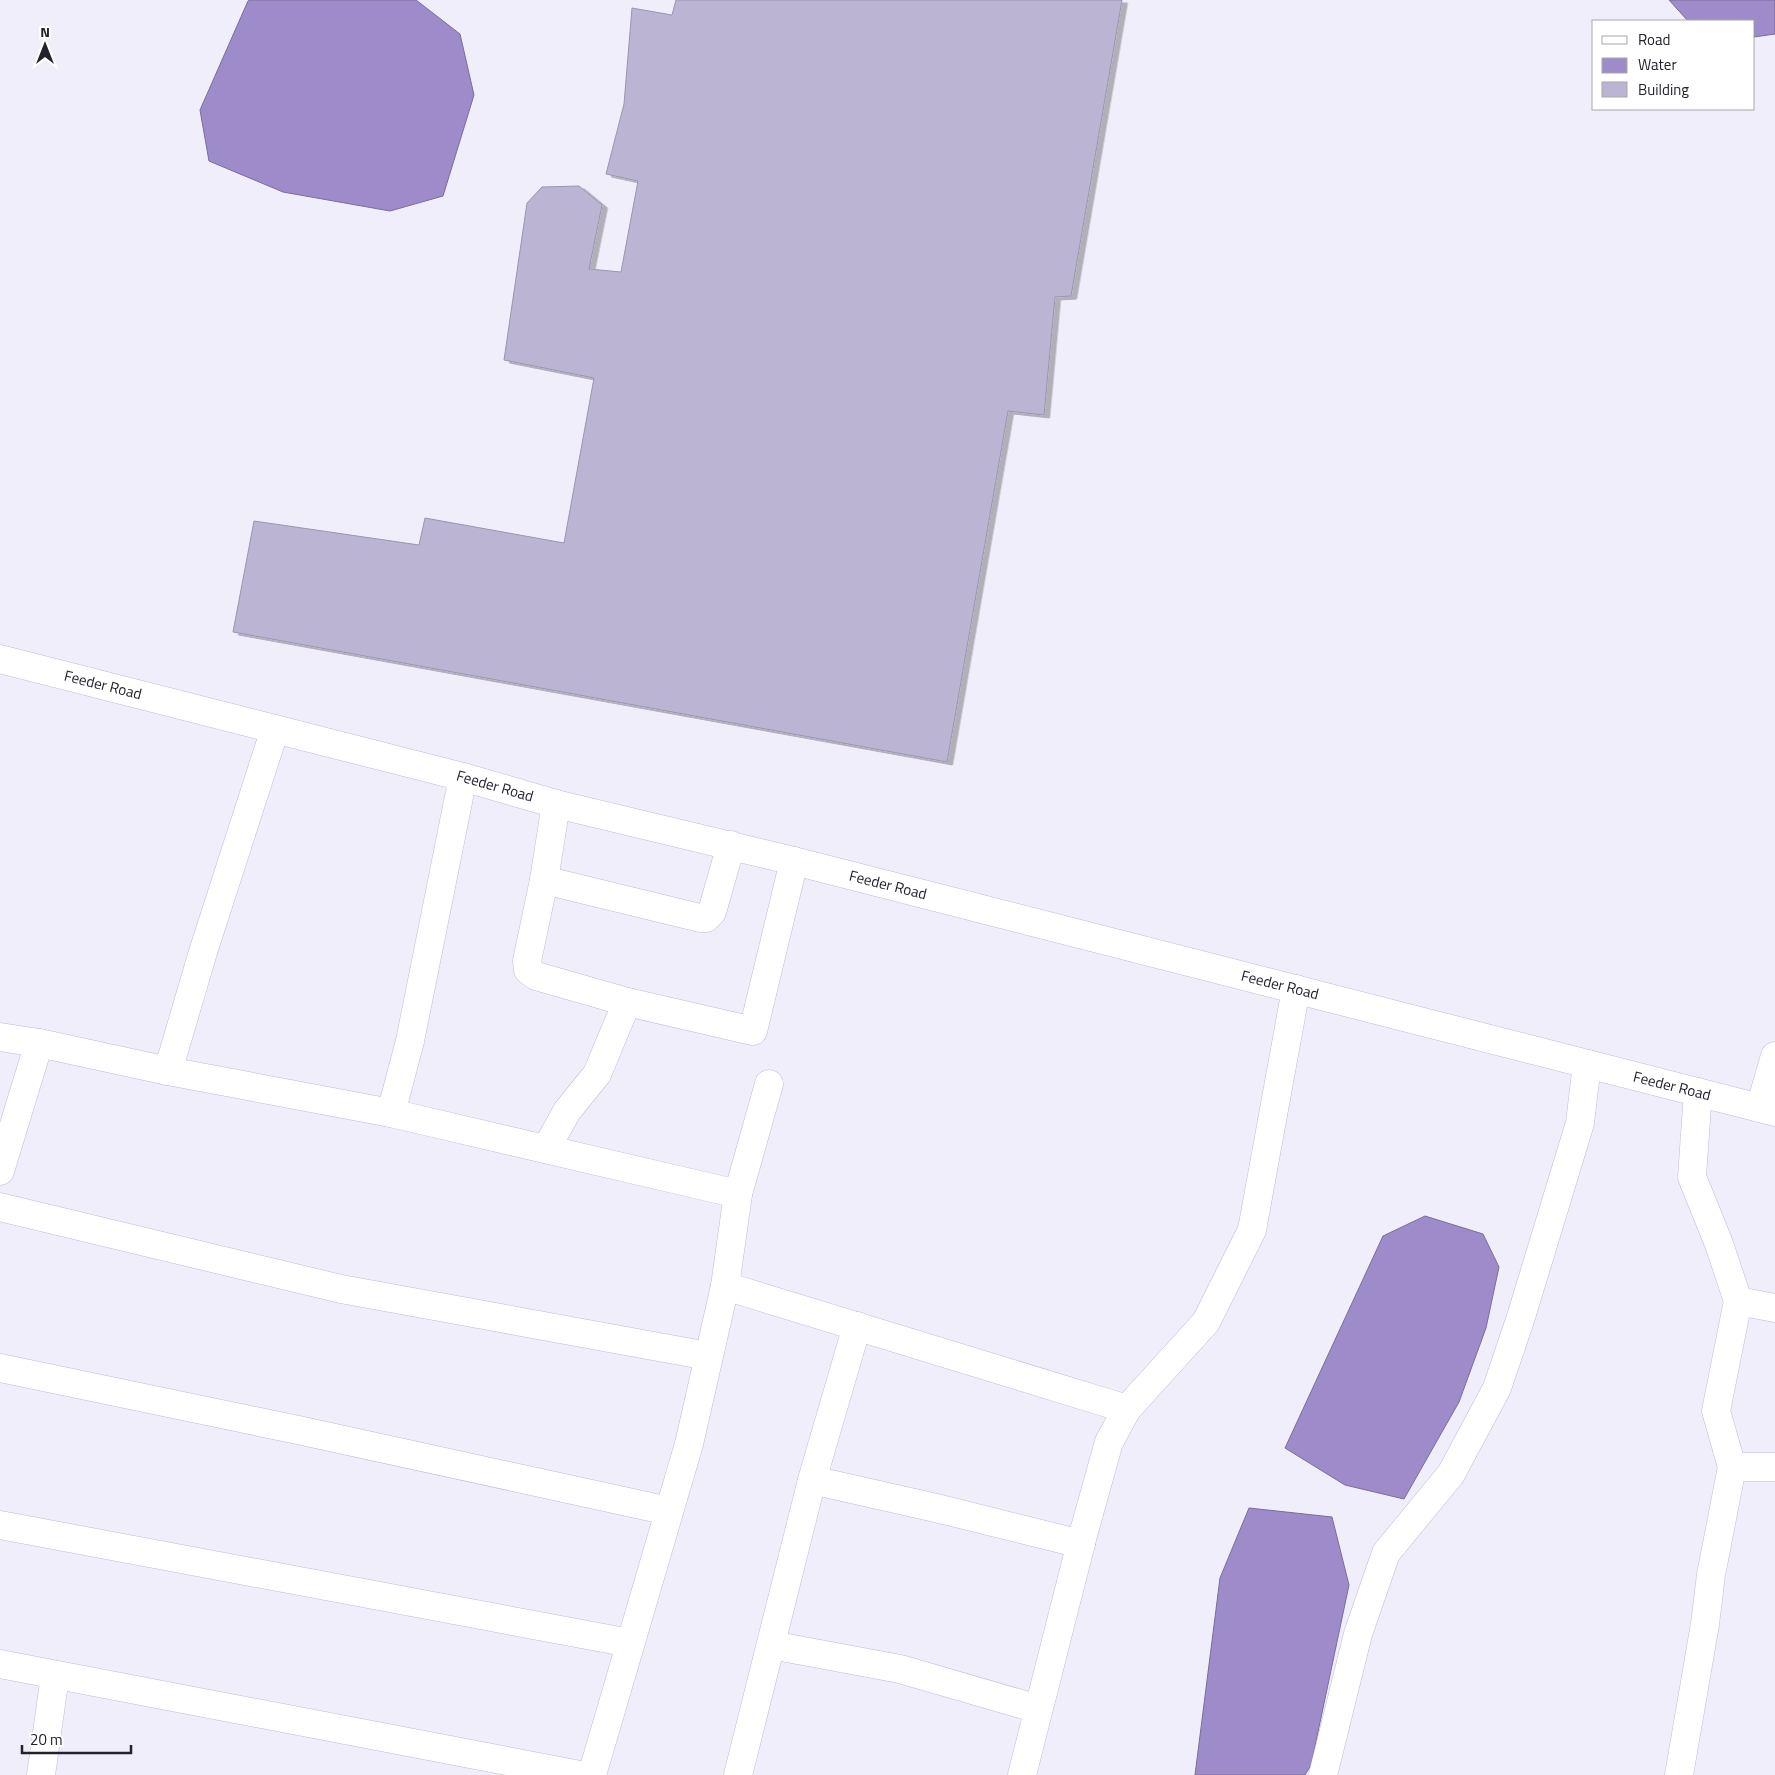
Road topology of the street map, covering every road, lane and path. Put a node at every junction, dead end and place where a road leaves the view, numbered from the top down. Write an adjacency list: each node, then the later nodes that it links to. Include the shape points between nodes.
1 (0, 659): 2 (street, Feeder Road)
2 (275, 729): 3 (street, Feeder Road); 14 (street)
3 (462, 777): 4 (street, Feeder Road); 18 (street, via 410,1041)
4 (556, 804): 5 (street, Feeder Road); 7 (street)
5 (731, 845): 6 (street, Feeder Road); 7 (street, via 712,912 706,918)
6 (794, 861): 8 (street, Feeder Road); 9 (street, via 753,1030)
7 (544, 880): 9 (street, via 527,961 528,970 536,976)
8 (1296, 989): 13 (street, Feeder Road); 29 (street, via 1252,1230 1206,1322)
9 (628, 1002): 19 (street, via 597,1074 567,1111)
10 (0, 1037): 11 (street)
11 (39, 1043): 14 (street); 20 (street)
12 (1775, 1056): 17 (street)
13 (1587, 1064): 16 (street, Feeder Road); 46 (street, via 1580,1123 1497,1388 1451,1474 1386,1553 1358,1634)
14 (168, 1071): 18 (street)
15 (769, 1084): 21 (street)
16 (1698, 1092): 17 (street, Feeder Road); 24 (street, via 1692,1177)
17 (1768, 1110)
18 (391, 1113): 19 (street)
19 (546, 1149): 21 (street)
20 (0, 1171)
21 (738, 1194): 23 (street)
22 (0, 1208): 27 (street, via 341,1289)
23 (725, 1286): 26 (street); 27 (street)
24 (1738, 1301): 25 (street); 30 (street, via 1716,1411)
25 (1775, 1308)
26 (857, 1326): 29 (street); 32 (street)
27 (708, 1356): 33 (street, via 689,1444)
28 (0, 1368): 33 (street)
29 (1127, 1409): 35 (street, via 1109,1442)
30 (1732, 1467): 31 (street); 47 (street)
31 (1775, 1467)
32 (812, 1480): 35 (street); 37 (street)
33 (669, 1511): 36 (street)
34 (0, 1525): 36 (street)
35 (1081, 1544): 40 (street)
36 (630, 1643): 43 (street)
37 (771, 1645): 40 (street, via 900,1669); 44 (street)
38 (0, 1664): 39 (street)
39 (55, 1676): 41 (street); 42 (street)
40 (1038, 1709): 45 (street)
41 (41, 1775)
42 (580, 1775)
43 (592, 1775)
44 (738, 1775)
45 (1022, 1775)
46 (1323, 1775)
47 (1679, 1775)

